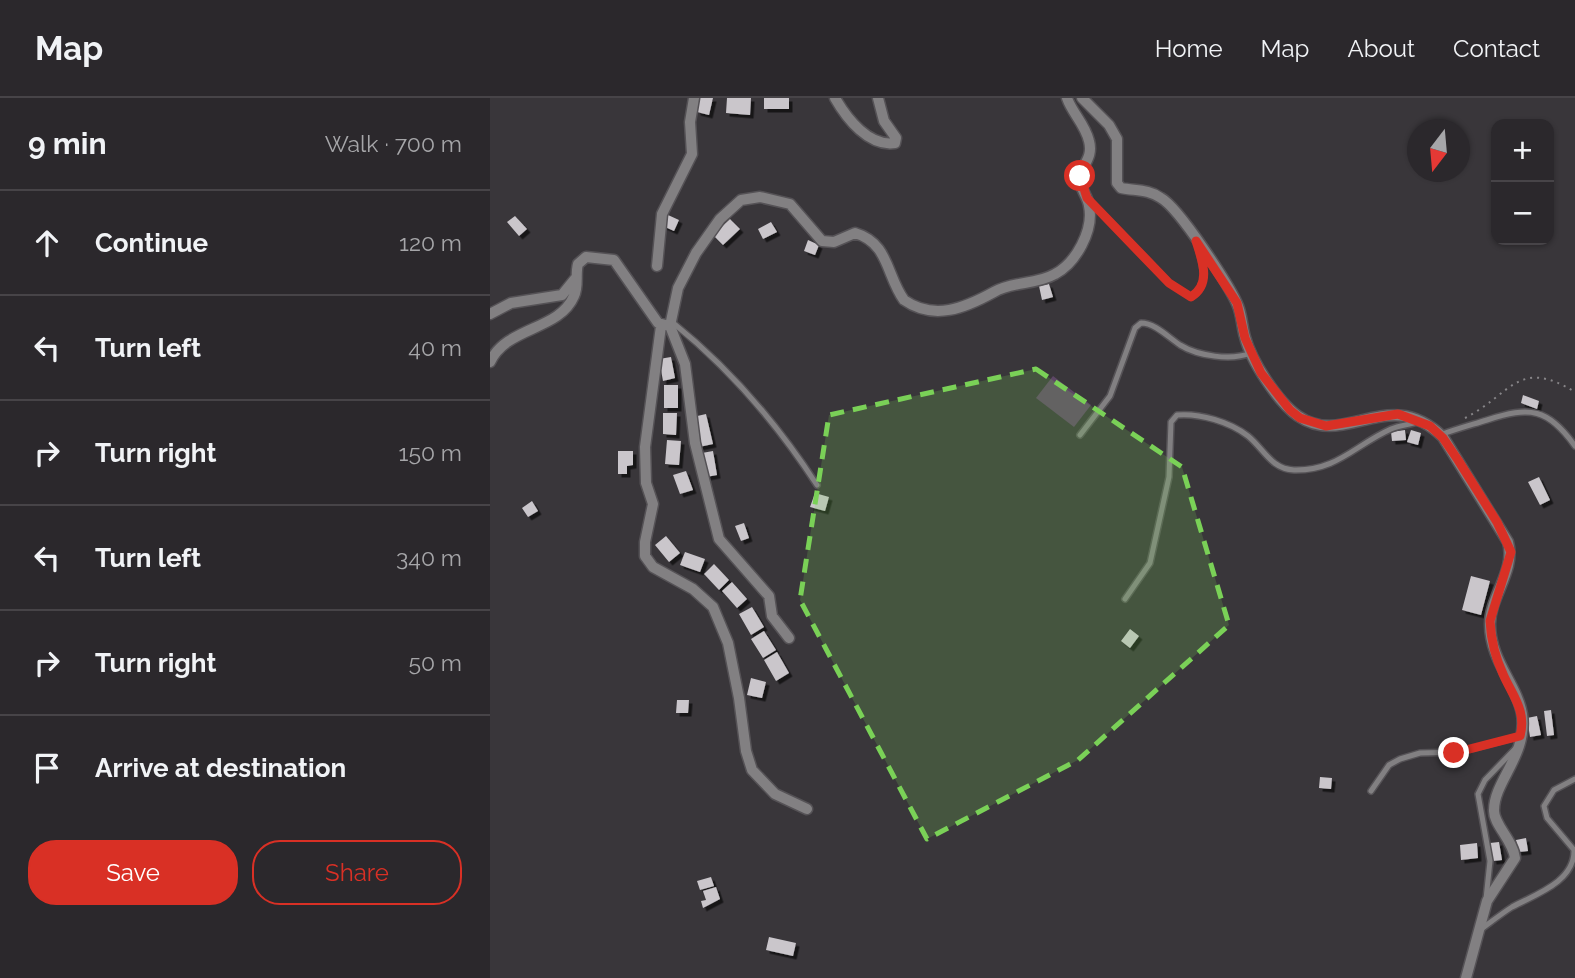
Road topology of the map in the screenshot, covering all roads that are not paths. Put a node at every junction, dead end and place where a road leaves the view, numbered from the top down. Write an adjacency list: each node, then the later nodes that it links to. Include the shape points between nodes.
1 (694, 98): 8 (street, via 692,154 662,214)
2 (835, 98): 3 (street, via 862,131 881,142 895,143)
3 (878, 98)
4 (1067, 98): 6 (street, via 1090,143 1090,158 1080,180)
5 (1082, 98): 7 (street, via 1117,139 1116,183 1121,188 1144,189 1169,202)
6 (1087, 198): 7 (lane, via 1169,283 1191,297 1204,282); 11 (street, via 1088,231 1067,265 1054,275 1009,284 979,301 940,312 904,300 888,262 867,236 855,233 834,242 822,241 790,204 760,197 741,200 720,219 696,254)
7 (1196, 241): 12 (street, via 1237,303)
8 (657, 267)
9 (576, 276): 10 (street, via 562,295 511,303); 11 (street, via 578,264 586,257 614,260); 13 (street, via 576,290 567,309 522,332)
10 (490, 314)
11 (667, 324): 18 (lane, via 766,416); 20 (street, via 679,342 685,364 695,443 719,539 769,596 772,616); 24 (street, via 645,447 646,483 653,504 645,556 653,567 693,589 713,607 728,643 751,770 775,794)
12 (1251, 353): 14 (street, via 1290,410 1312,423 1338,426 1398,414); 16 (lane, via 1239,357 1194,351 1141,323 1135,328 1110,396)
13 (490, 362)
14 (1420, 421): 15 (street); 19 (lane, via 1393,428 1332,465 1293,470 1274,464 1235,429 1201,416 1177,415 1171,422 1168,486 1150,563)
15 (1445, 433): 17 (lane, via 1526,410 1548,418); 21 (street, via 1511,552 1490,632 1504,676 1518,701)
16 (1080, 435)
17 (1575, 446)
18 (817, 485)
19 (1125, 599)
20 (789, 638)
21 (1520, 740): 23 (lane, via 1460,752 1409,755 1389,765); 25 (lane, via 1478,794 1490,861); 25 (street, via 1494,810 1515,858)
22 (1575, 779): 26 (lane, via 1554,790 1544,806 1547,818 1574,849 1567,872 1553,886)
23 (1371, 791)
24 (807, 809)
25 (1485, 910): 26 (street)
26 (1478, 932): 27 (street)
27 (1466, 978)

